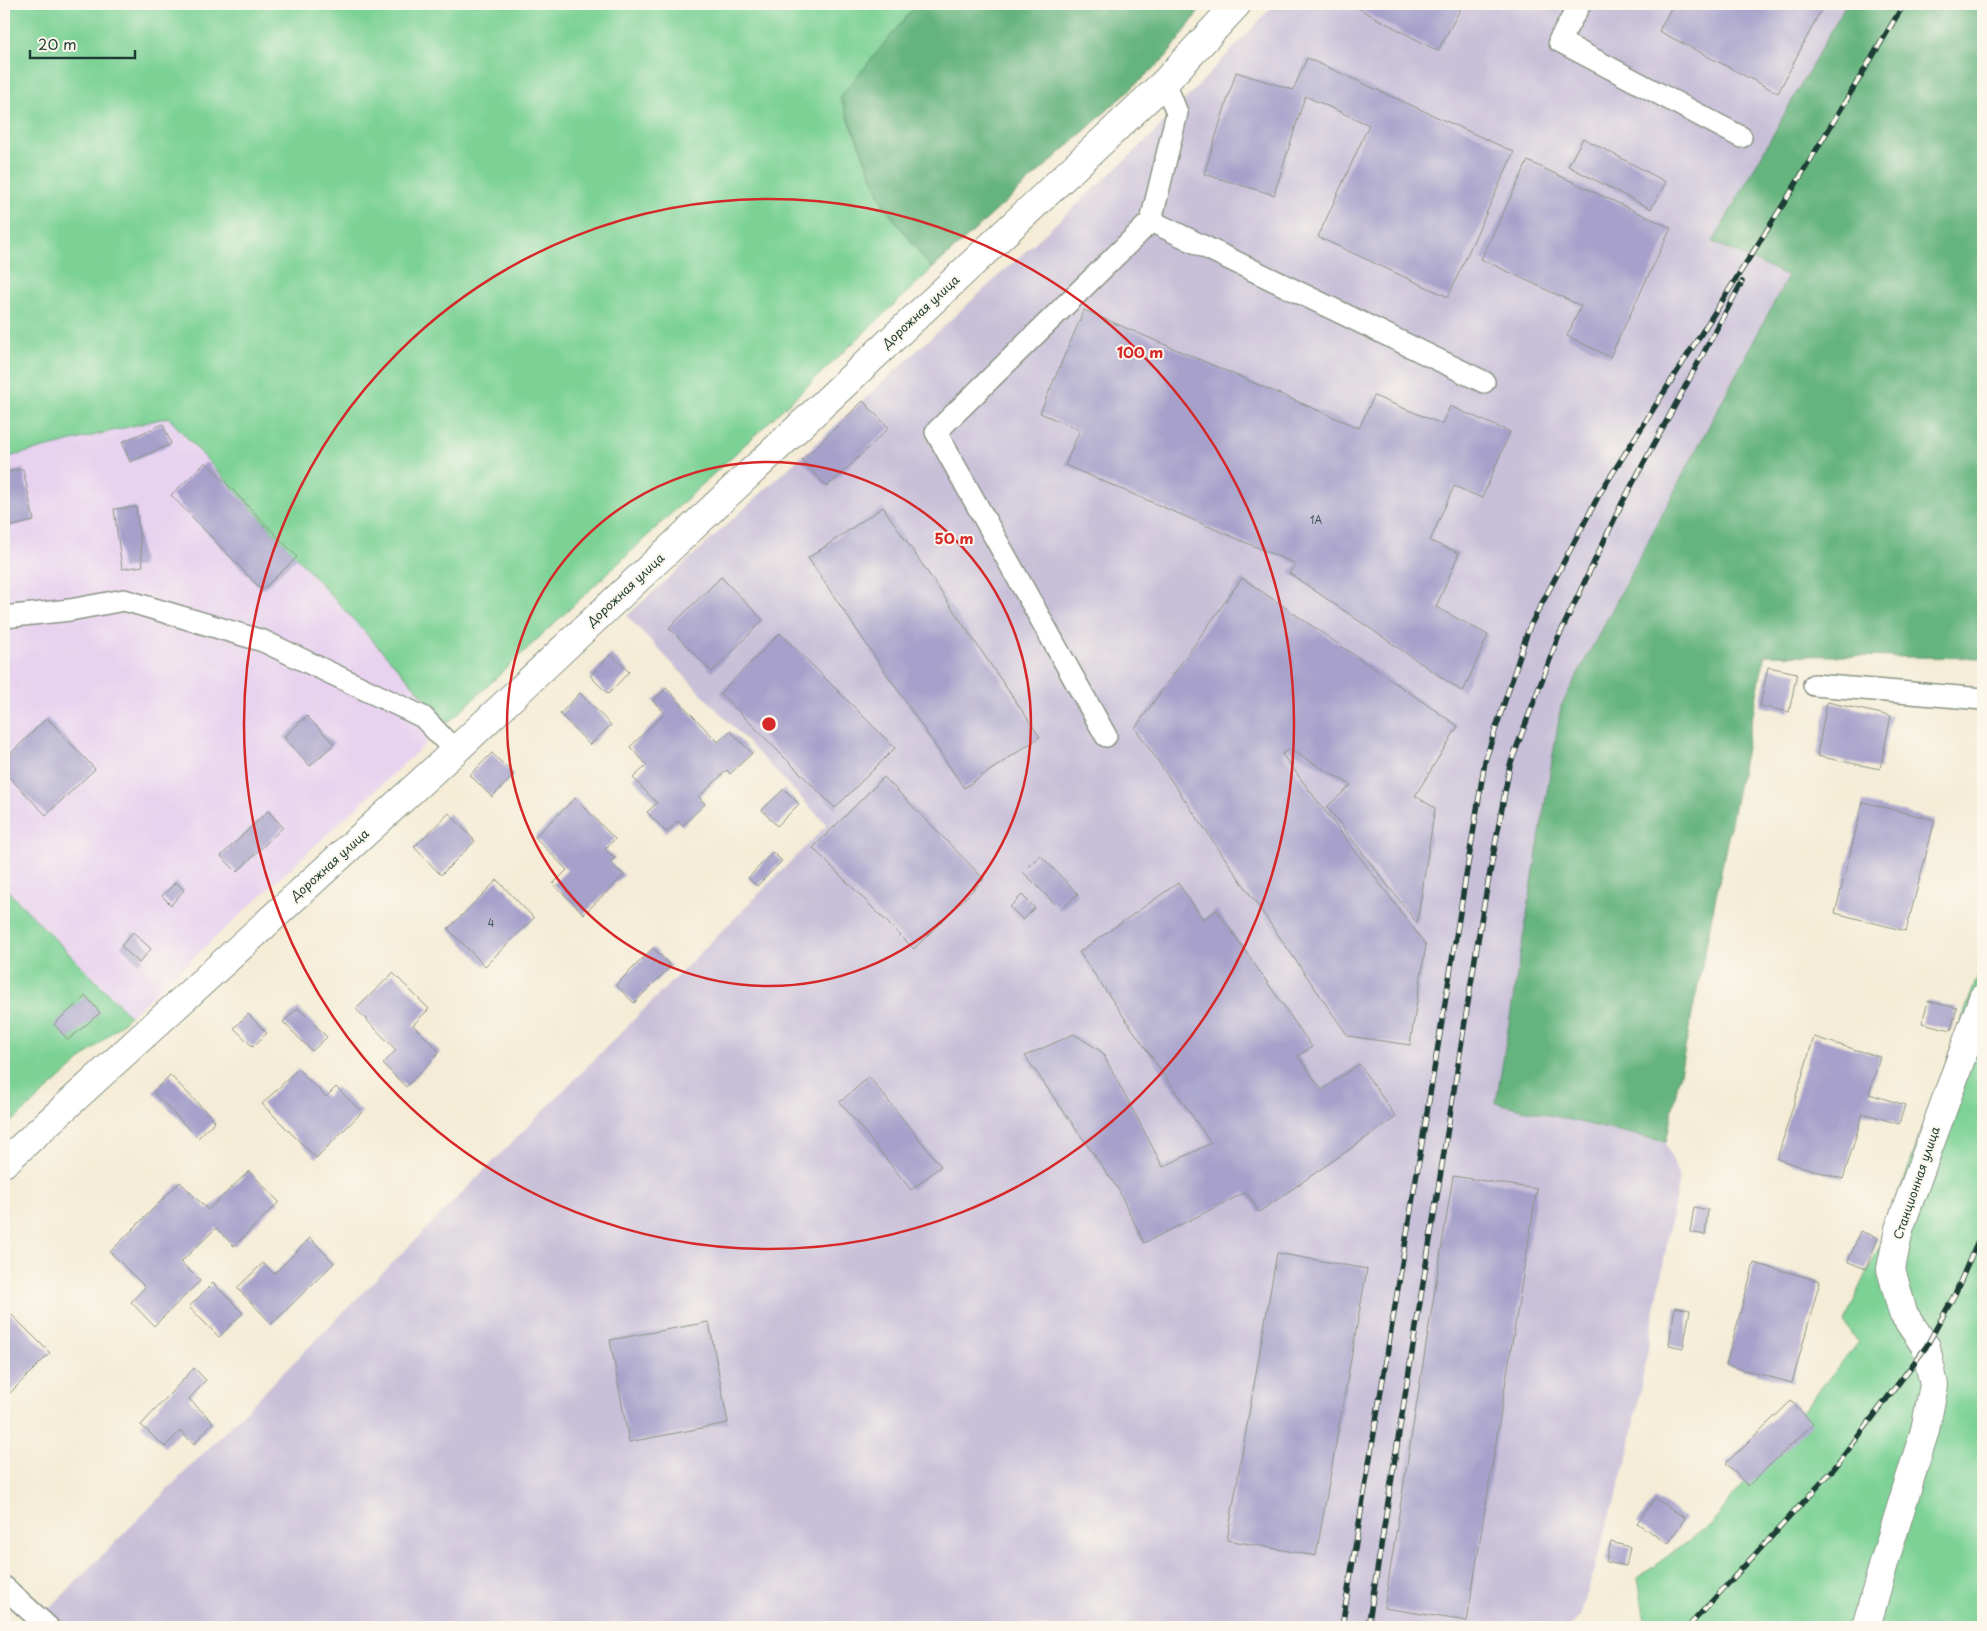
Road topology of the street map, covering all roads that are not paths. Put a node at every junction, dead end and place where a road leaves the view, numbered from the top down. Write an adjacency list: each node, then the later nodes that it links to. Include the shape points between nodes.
1 (1237, 4): 3 (street, Дорожная улица)
2 (1580, 4): 4 (lane, via 1559,41)
3 (1166, 82): 5 (lane, via 1177,113); 11 (street, Дорожная улица)
4 (1741, 137)
5 (1151, 221): 6 (lane); 10 (lane, via 936,432)
6 (1484, 382)
7 (4, 617): 11 (lane, via 124,600 263,641 423,717)
8 (1814, 685): 9 (lane)
9 (1983, 699)
10 (1106, 736)
11 (455, 751): 13 (street, Дорожная улица)
12 (1983, 998): 16 (street, Станционная улица, via 1899,1229 1891,1269 1903,1313 1926,1347 1934,1385 1926,1430)
13 (4, 1164)
14 (4, 1587): 15 (lane)
15 (48, 1627)
16 (1866, 1627)

